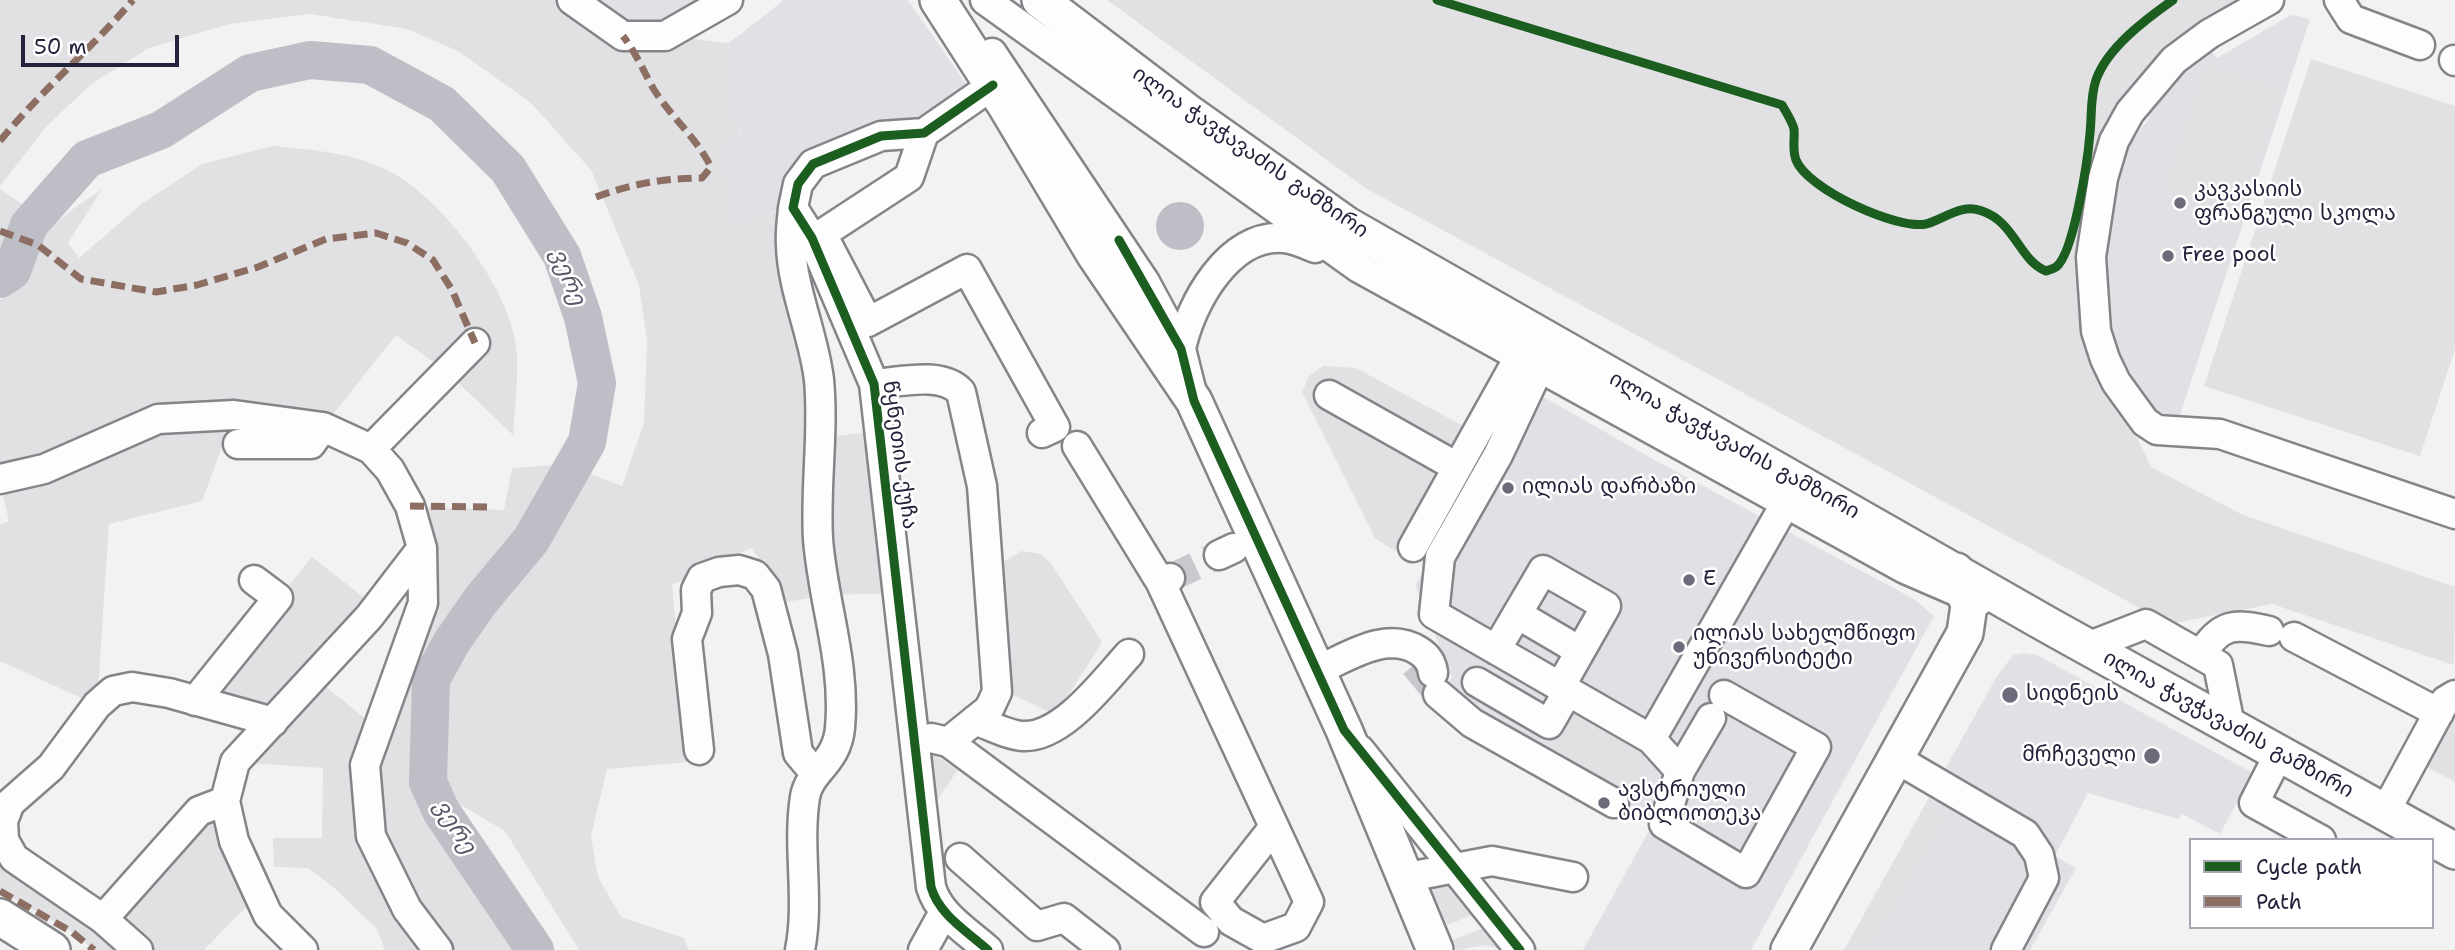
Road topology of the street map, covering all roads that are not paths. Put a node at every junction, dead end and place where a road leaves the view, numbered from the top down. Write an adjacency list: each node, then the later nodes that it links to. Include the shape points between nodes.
1 (572, 0): 8 (street, via 623,36 665,36)
2 (938, 0): 10 (main road)
3 (952, 0): 15 (street, via 1111,229)
4 (985, 0): 13 (street)
5 (1040, 0): 16 (main road, ილია ჭავჭავაძის გამზირი, via 1186,111)
6 (2269, 0): 28 (street, via 2174,60 2130,112 2114,141 2103,178 2091,257 2096,331 2105,359 2145,422 2157,430 2220,434)
7 (2339, 0): 9 (street, via 2351,19)
8 (725, 3)
9 (2420, 45)
10 (993, 85): 11 (street); 19 (main road, via 1095,255)
11 (924, 134): 12 (street, via 881,136 813,164 798,184); 21 (street, via 909,177 822,234 868,322 967,269 1055,426)
12 (793, 208): 17 (street, წყნეთის ქუჩა, via 812,238); 56 (street, via 791,246 819,380 818,540 840,662 840,730 835,752)
13 (1359, 268): 15 (street, via 1283,238 1248,247 1212,277 1199,296); 16 (street)
14 (475, 343): 24 (street)
15 (1181, 349): 19 (street)
16 (1531, 353): 25 (street); 27 (main road, ილია ჭავჭავაძის გამზირი); 37 (street, via 1498,455 1440,557 1434,614)
17 (874, 384): 46 (street, via 944,380 961,392 982,486 997,692 989,709); 50 (street, წყნეთის ქუჩა)
18 (1329, 395): 25 (street)
19 (1194, 401): 41 (main road)
20 (324, 427): 22 (street, via 311,444); 24 (street); 26 (street, via 234,415 158,419 44,469)
21 (1042, 433)
22 (238, 444)
23 (1077, 446): 61 (street, via 1166,580)
24 (371, 449): 30 (street, via 390,470 410,506)
25 (1457, 467): 29 (street)
26 (0, 479)
27 (1793, 492): 32 (main road, ილია ჭავჭავაძის გამზირი); 51 (street)
28 (2455, 514)
29 (1413, 547)
30 (422, 548): 47 (street, via 369,617); 77 (street, via 423,603 365,765 371,836 407,909)
31 (254, 580): 44 (street, via 278,598)
32 (1962, 584): 34 (main road, ილია ჭავჭავაძის გამზირი); 35 (main road, via 1970,612)
33 (1517, 614): 37 (street); 38 (street); 38 (street, via 1543,570 1606,606)
34 (2048, 625): 35 (main road, via 1991,620); 36 (main road, ილია ჭავჭავაძის გამზირი)
35 (1965, 633): 55 (main road)
36 (2087, 647): 40 (street, via 2146,624); 48 (main road, ილია ჭავჭავაძის გამზირი)
37 (1496, 650): 43 (street)
38 (1580, 651): 43 (street)
39 (1129, 654): 46 (street, via 1075,712 1048,731 1023,736)
40 (2201, 655): 45 (street, via 2223,629 2236,626 2282,634); 48 (street, via 2217,664)
41 (1320, 679): 49 (main road); 59 (street, via 1387,641 1409,644 1425,654 1432,665 1428,677 1472,723)
42 (1477, 682): 43 (street, via 1549,724)
43 (1564, 689): 51 (street)
44 (195, 701): 47 (street); 72 (street, via 131,687 113,691 97,705 51,767 9,803 3,821 4,840 14,858)
45 (2447, 704): 60 (street)
46 (975, 720): 52 (street)
47 (273, 722): 58 (street, via 235,762)
48 (2230, 725): 54 (main road, ილია ჭავჭავაძის გამზირი)
49 (1344, 730): 67 (street); 69 (main road)
50 (915, 735): 52 (street); 70 (street, წყნეთის ქუჩა, via 931,887)
51 (1651, 740): 57 (street)
52 (948, 742): 73 (street)
53 (699, 750): 56 (street, via 687,639 697,613 696,590 702,579 739,570 755,575 766,589 783,654 798,753)
54 (2280, 752): 60 (main road, ილია ჭავჭავაძის გამზირი); 62 (street, via 2253,803)
55 (1895, 758): 84 (main road); 85 (street, via 2025,834 2039,855 2044,877)
56 (819, 770): 78 (street, via 805,794)
57 (1680, 771): 57 (street, via 1664,824 1746,873 1816,747 1717,706)
58 (225, 801): 72 (street, via 199,811); 76 (street, via 234,841 268,915)
59 (1614, 803)
60 (2385, 812): 63 (main road, ილია ჭავჭავაძის გამზირი)
61 (1274, 827)
62 (2317, 838)
63 (2432, 838)
64 (2434, 839): 65 (main road, ილია ჭავჭავაძის გამზირი)
65 (2455, 851)
66 (960, 858): 81 (street, via 1037,926 1064,918)
67 (1455, 866): 68 (street, via 1492,861); 69 (street); 83 (street)
68 (1573, 877)
69 (1403, 878): 82 (main road)
70 (944, 912): 79 (street); 80 (street, წყნეთის ქუჩა)
71 (0, 917): 74 (main road)
72 (103, 919): 75 (street)
73 (1204, 932)
74 (52, 950)
75 (138, 950)
76 (303, 950)
77 (439, 950)
78 (800, 950)
79 (923, 950)
80 (988, 950)
81 (1105, 950)
82 (1435, 950)
83 (1520, 950)
84 (1789, 950)
85 (2006, 950)

